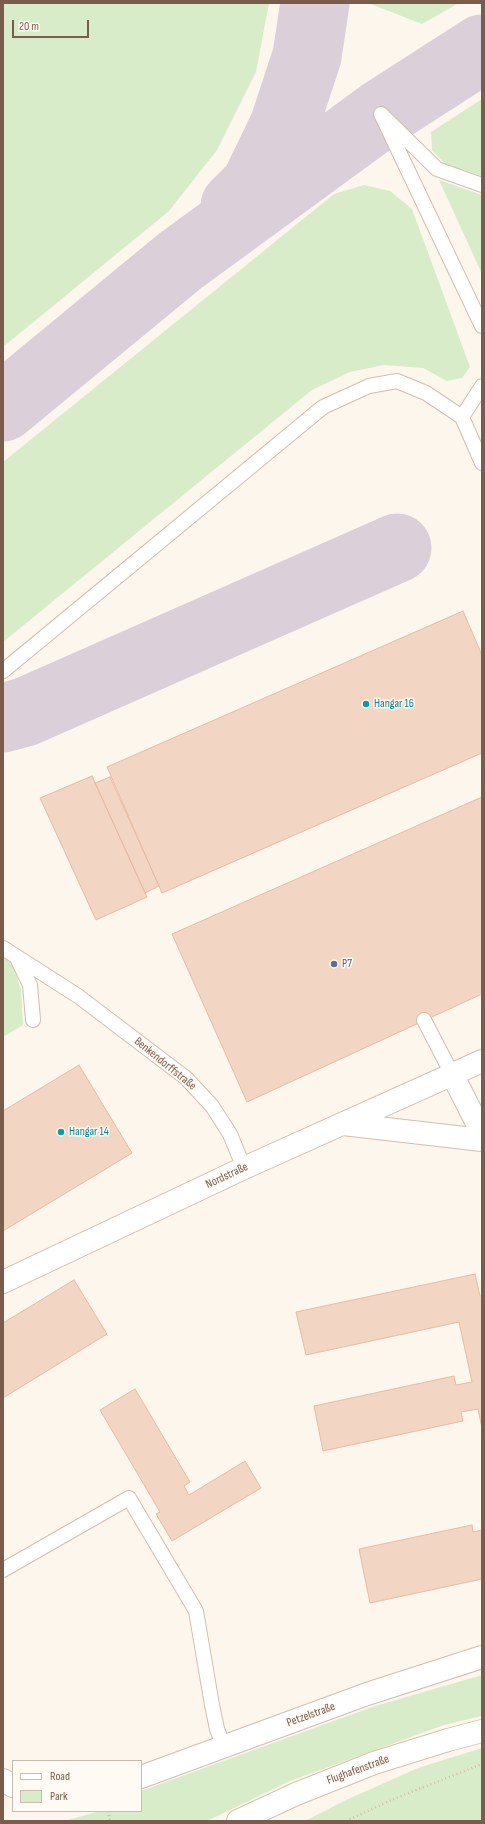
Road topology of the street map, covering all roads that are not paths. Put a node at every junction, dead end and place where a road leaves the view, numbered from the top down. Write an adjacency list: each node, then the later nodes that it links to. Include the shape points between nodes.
1 (482, 185): 2 (lane, via 437,169 381,114)
2 (482, 326)
3 (482, 386): 4 (lane)
4 (462, 417): 5 (lane); 6 (lane, via 426,394 397,381 369,386 323,407)
5 (482, 463)
6 (3, 672)
7 (3, 948): 8 (lane, Benkendorffstraße)
8 (16, 956): 9 (lane, via 30,985); 16 (lane, Benkendorffstraße, via 78,996 186,1078 212,1106 230,1134)
9 (33, 1020)
10 (424, 1020): 12 (lane)
11 (482, 1060): 12 (street)
12 (452, 1074): 13 (street, Nordstraße); 14 (street)
13 (343, 1124): 15 (street); 16 (street, Nordstraße)
14 (482, 1133)
15 (482, 1140)
16 (244, 1168): 17 (street, Nordstraße)
17 (3, 1282)
18 (3, 1570): 21 (lane, via 129,1498 196,1611 212,1705)
19 (482, 1657): 21 (street, Petzelstraße, via 367,1694)
20 (482, 1731): 25 (street, Flughafenstraße, via 374,1763 296,1794)
21 (224, 1747): 22 (street, Petzelstraße)
22 (142, 1777)
23 (3, 1780): 24 (street)
24 (12, 1785)
25 (238, 1821)

